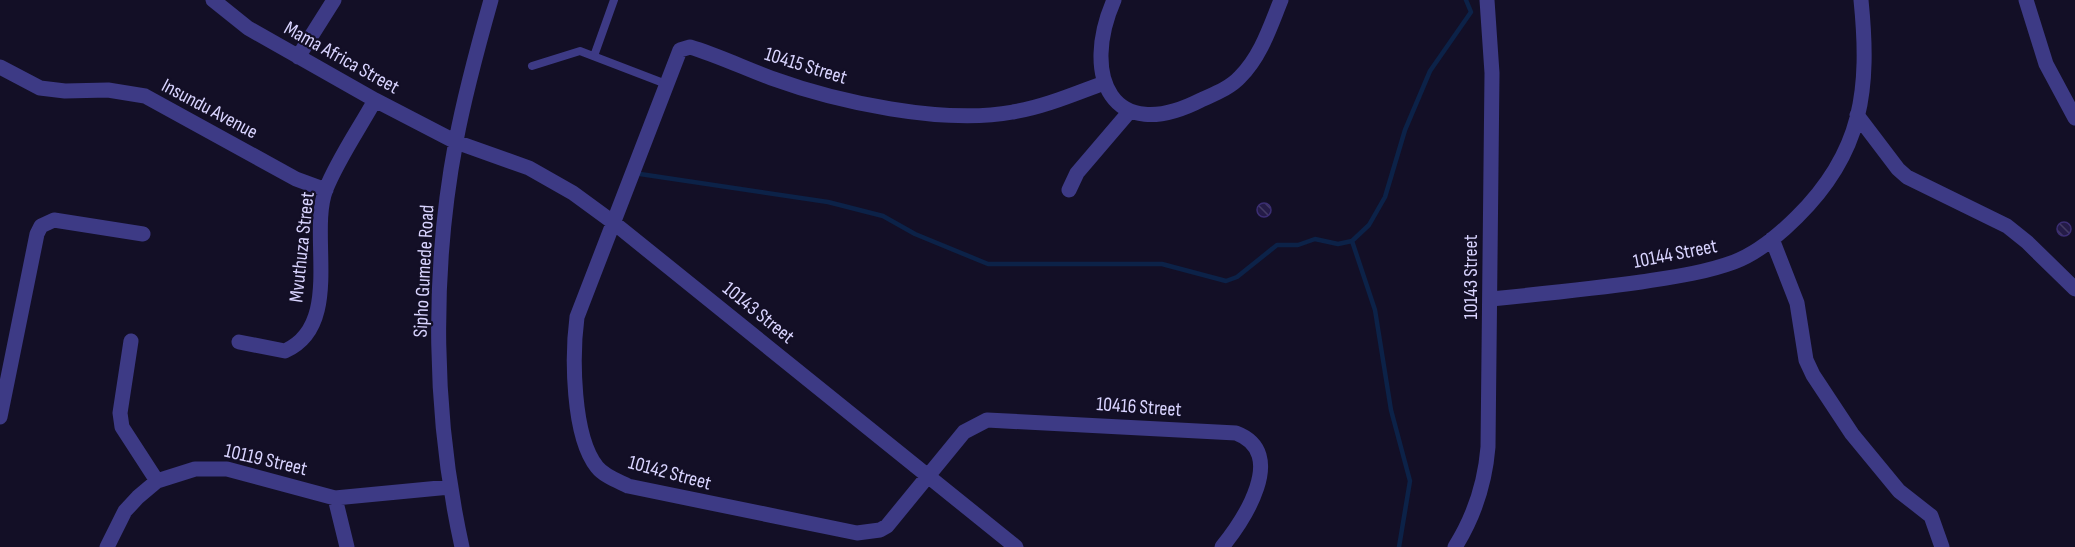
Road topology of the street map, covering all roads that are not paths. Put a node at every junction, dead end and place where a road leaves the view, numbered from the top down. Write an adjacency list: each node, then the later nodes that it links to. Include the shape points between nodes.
1 (213, 0): 11 (street, Mama Africa Street, via 248,28)
2 (334, 0): 11 (street)
3 (491, 0): 20 (street, Sipho Gumede Road)
4 (614, 0): 10 (lane)
5 (1114, 0): 14 (street, via 1102,53)
6 (1281, 0): 17 (street, via 1258,54 1238,79 1168,114 1153,117)
7 (1487, 0): 27 (street, 10143 Street, via 1492,73)
8 (1861, 0): 18 (street, 10144 Street, via 1865,57)
9 (2025, 0): 19 (street, via 2046,64)
10 (594, 56): 12 (lane, via 578,51); 15 (lane)
11 (298, 57): 16 (street, Mama Africa Street)
12 (532, 66)
13 (0, 68): 21 (street, Insundu Avenue, via 40,88 65,92 108,90 145,96 296,179)
14 (1104, 83): 15 (street, 10415 Street, via 1014,112 950,116 811,91 690,47 680,50); 17 (street, via 1118,104)
15 (666, 84): 23 (street, 10415 Street)
16 (375, 100): 20 (street, Mama Africa Street); 21 (street, Mvuthuza Street)
17 (1130, 111): 22 (street, via 1077,173)
18 (1857, 115): 25 (street, 10144 Street, via 1847,148 1828,184); 26 (street, via 1907,177 2007,226)
19 (2075, 118)
20 (456, 142): 23 (street, 10143 Street, via 529,168); 33 (street, Sipho Gumede Road, via 441,274 443,426)
21 (326, 190): 29 (street, Mvuthuza Street, via 321,216 320,296 305,335 285,351)
22 (1070, 190)
23 (614, 223): 31 (street, 10143 Street); 31 (street, 10142 Street, via 582,300 575,334 578,412 589,456 599,469 628,486 646,491 856,532 887,526)
24 (143, 234): 30 (street, via 54,220 41,226)
25 (1772, 239): 27 (street, 10144 Street, via 1737,261 1701,272); 41 (street, via 1797,303 1806,360 1813,375 1852,434 1899,491 1931,516)
26 (2075, 289)
27 (1491, 299): 40 (street, 10143 Street, via 1486,468 1474,510)
28 (131, 341): 32 (street, via 120,413 122,427)
29 (239, 342)
30 (0, 417)
31 (927, 476): 38 (street, 10143 Street); 39 (street, 10416 Street, via 964,432 987,420 1236,433 1253,444 1260,468 1244,520)
32 (158, 482): 34 (street, 10119 Street, via 195,469 219,468); 35 (street, 10119 Street, via 125,511)
33 (450, 487): 34 (street, 10119 Street); 37 (street, Sipho Gumede Road)
34 (335, 498): 36 (street)
35 (107, 547)
36 (347, 547)
37 (462, 547)
38 (1016, 547)
39 (1222, 547)
40 (1455, 547)
41 (1942, 547)

